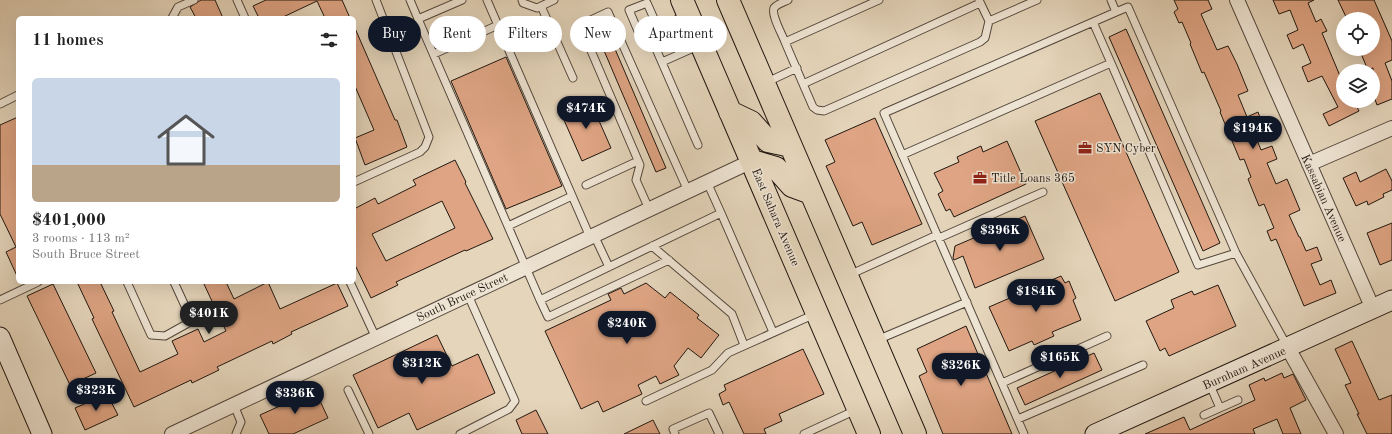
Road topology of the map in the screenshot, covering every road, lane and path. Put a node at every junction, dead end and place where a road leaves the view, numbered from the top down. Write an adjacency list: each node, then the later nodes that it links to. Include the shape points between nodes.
1 (194, 0): 19 (lane, via 178,7)
2 (237, 0): 20 (lane)
3 (376, 0): 53 (lane, via 429,137 426,147 420,152)
4 (410, 0): 21 (lane)
5 (462, 0): 25 (lane)
6 (487, 0): 22 (lane)
7 (522, 0): 16 (lane, via 523,3 537,8)
8 (554, 0): 16 (lane)
9 (728, 0): 41 (main road)
10 (788, 0): 31 (lane, via 774,8 773,14)
11 (879, 0): 31 (lane)
12 (1037, 0): 27 (lane)
13 (1111, 0): 18 (lane)
14 (1237, 0): 52 (street, Kassabian Avenue)
15 (980, 2): 27 (lane); 42 (lane)
16 (541, 6): 40 (lane)
17 (685, 7): 24 (lane)
18 (1116, 12): 28 (lane); 66 (lane, via 1128,7)
19 (173, 16)
20 (244, 16)
21 (417, 16)
22 (494, 16)
23 (653, 16): 26 (lane, via 647,3 630,10)
24 (674, 16)
25 (421, 18)
26 (634, 20)
27 (989, 21): 42 (lane, via 985,38 980,42 824,112 813,107)
28 (1093, 22): 38 (lane); 49 (lane, via 884,113)
29 (421, 26): 36 (lane)
30 (494, 27): 36 (lane)
31 (785, 42): 39 (lane)
32 (510, 52): 59 (lane)
33 (658, 52): 37 (lane)
34 (684, 52): 37 (lane)
35 (704, 52): 45 (main road, East Sahara Avenue)
36 (434, 54): 62 (lane)
37 (662, 62): 47 (lane)
38 (1111, 63): 49 (lane); 66 (lane, via 1198,265)
39 (797, 68): 41 (lane); 42 (lane)
40 (573, 78)
41 (764, 83): 48 (main road)
42 (803, 84)
43 (16, 96): 44 (lane)
44 (0, 104)
45 (730, 112): 48 (main road, via 751,122 768,141); 50 (main road, East Sahara Avenue)
46 (1392, 128): 52 (street)
47 (698, 145)
48 (791, 146): 58 (main road)
49 (902, 155): 64 (lane)
50 (752, 160): 54 (street, South Bruce Street); 58 (main road, via 776,168 792,186); 81 (main road, East Sahara Avenue)
51 (638, 161): 55 (lane); 56 (lane, via 580,25 608,12); 60 (lane, via 640,165 636,180)
52 (1309, 164): 80 (street, Kassabian Avenue)
53 (356, 181)
54 (707, 182): 56 (street, South Bruce Street); 61 (lane)
55 (586, 185)
56 (688, 191): 60 (street, South Bruce Street)
57 (1043, 192): 64 (lane)
58 (810, 193): 70 (main road)
59 (572, 196): 62 (lane); 63 (lane)
60 (649, 209): 63 (street, South Bruce Street)
61 (721, 213): 65 (lane); 82 (lane)
62 (508, 226): 68 (lane)
63 (592, 236): 68 (street, South Bruce Street); 69 (lane)
64 (938, 237): 70 (lane); 79 (lane)
65 (652, 246): 67 (lane); 69 (lane)
66 (1236, 253): 88 (lane)
67 (669, 260): 77 (lane, via 548,317); 87 (lane, via 732,314)
68 (526, 267): 75 (street, South Bruce Street); 77 (lane)
69 (609, 267): 77 (lane)
70 (847, 276): 86 (main road)
71 (34, 284): 76 (lane)
72 (127, 284): 73 (lane, via 152,335 165,336 192,321)
73 (175, 284)
74 (351, 284): 85 (lane)
75 (468, 295): 85 (street, South Bruce Street); 104 (lane, via 515,401 509,409)
76 (0, 300)
77 (540, 300)
78 (1392, 300): 80 (street, Burnham Avenue)
79 (967, 302): 86 (lane); 90 (lane)
80 (1372, 309): 88 (street, Burnham Avenue)
81 (817, 313): 82 (lane); 97 (main road, East Sahara Avenue)
82 (773, 332): 87 (lane)
83 (1107, 336): 90 (lane)
84 (0, 337): 100 (street)
85 (376, 338): 95 (street, South Bruce Street)
86 (874, 341): 109 (main road)
87 (744, 345): 94 (lane, via 728,353 712,370)
88 (1288, 348): 91 (street, Burnham Avenue); 112 (street)
89 (1142, 364): 99 (lane)
90 (1002, 383): 99 (lane)
91 (1209, 383): 96 (lane); 111 (street, Burnham Avenue)
92 (348, 390): 103 (lane)
93 (1238, 400): 96 (lane)
94 (646, 401)
95 (234, 405): 101 (street, South Bruce Street); 102 (lane, via 241,422)
96 (1220, 408): 98 (lane)
97 (858, 409): 107 (lane); 108 (main road, East Sahara Avenue)
98 (1204, 415)
99 (1018, 419): 110 (lane)
100 (42, 434)
101 (172, 434)
102 (236, 434)
103 (369, 434)
104 (460, 434)
105 (675, 434): 106 (lane, via 673,429 708,413)
106 (719, 434)
107 (804, 434)
108 (869, 434)
109 (915, 434)
110 (1024, 434)
111 (1095, 434)
112 (1336, 434)

